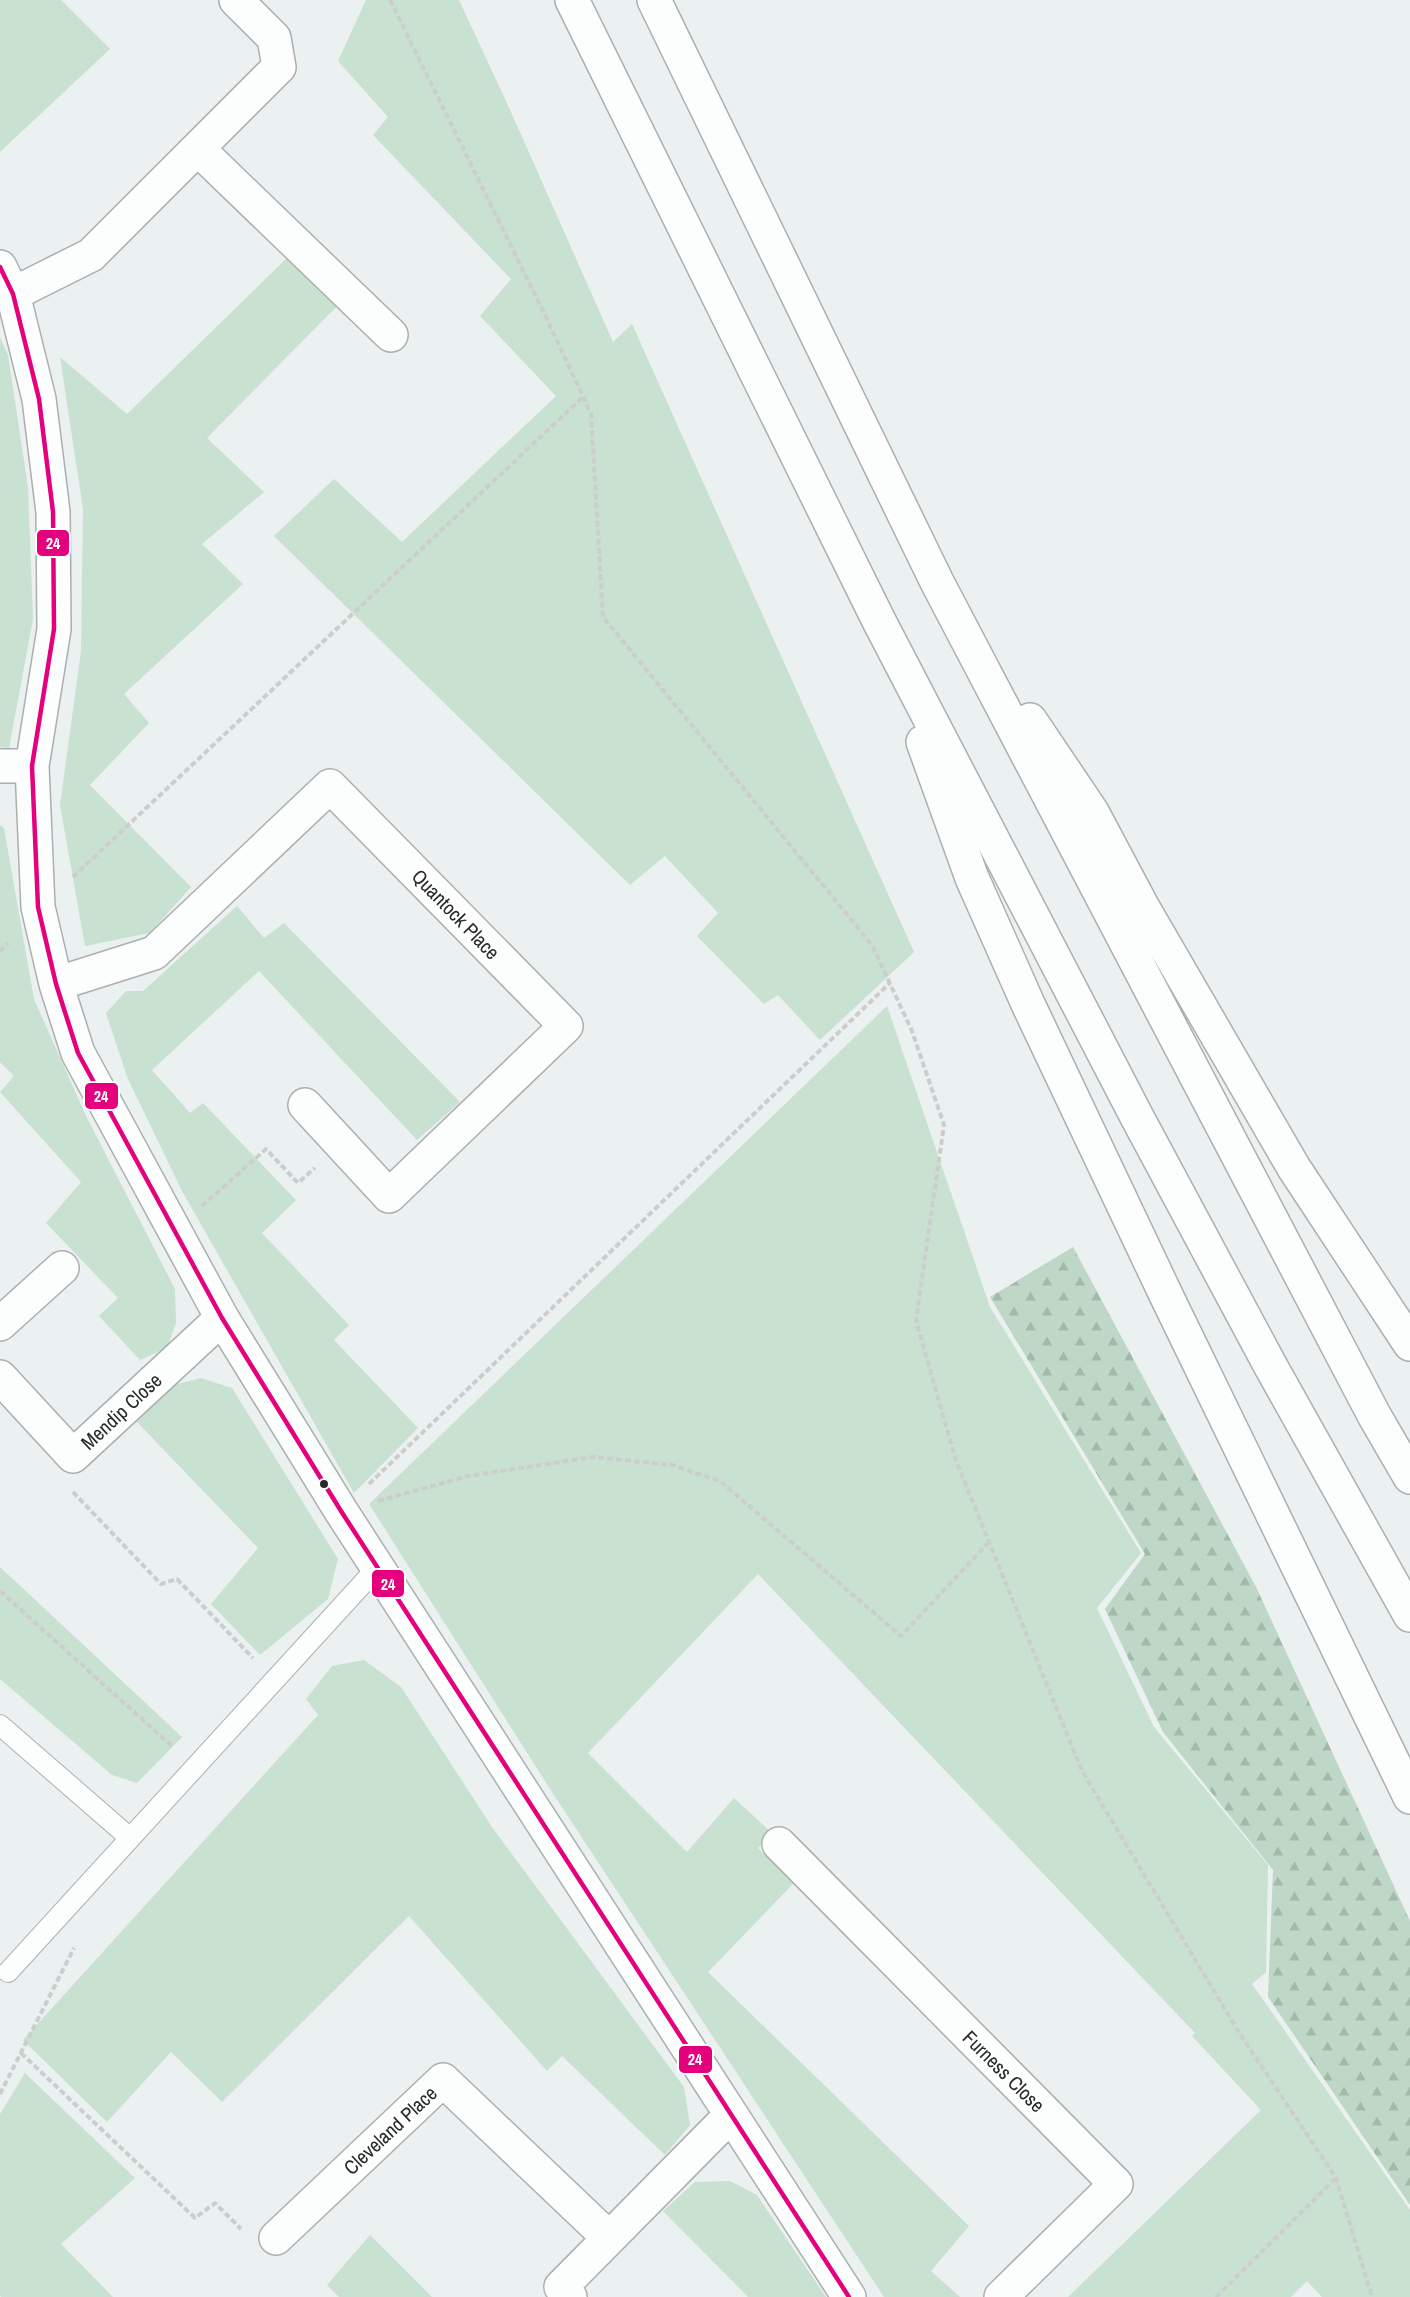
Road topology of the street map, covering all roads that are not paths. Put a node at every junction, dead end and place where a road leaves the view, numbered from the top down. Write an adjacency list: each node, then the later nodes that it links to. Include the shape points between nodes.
1 (236, 0): 4 (main road, via 274,38 279,67)
2 (572, 0): 8 (main road)
3 (654, 0): 7 (main road)
4 (198, 149): 5 (main road, via 91,255); 6 (main road)
5 (6, 281): 9 (main road, via 39,399 53,512 54,629)
6 (391, 335)
7 (937, 582): 15 (main road, via 1092,812 1294,1168); 17 (main road, via 1368,1404)
8 (878, 618): 19 (main road, via 1137,1117); 21 (main road, via 972,878 1028,1004)
9 (16, 766): 10 (main road, via 38,907)
10 (56, 984): 11 (main road, Quantock Place, via 154,953 330,786 566,1026 389,1196); 13 (main road, via 78,1053)
11 (305, 1105)
12 (62, 1268): 14 (main road)
13 (222, 1318): 16 (main road, Mendip Close, via 73,1456); 18 (main road)
14 (0, 1324)
15 (1410, 1344)
16 (0, 1377)
17 (1410, 1477)
18 (377, 1568): 22 (lane); 25 (main road)
19 (1410, 1615)
20 (0, 1725): 22 (lane)
21 (1410, 1797)
22 (130, 1838): 24 (lane)
23 (779, 1844): 30 (main road, Furness Close, via 1116,2184)
24 (8, 1972)
25 (731, 2115): 27 (main road); 29 (main road)
26 (276, 2238): 27 (main road, Cleveland Place, via 443,2080)
27 (609, 2238): 28 (main road, via 561,2287)
28 (570, 2297)
29 (849, 2297)
30 (1002, 2297)

